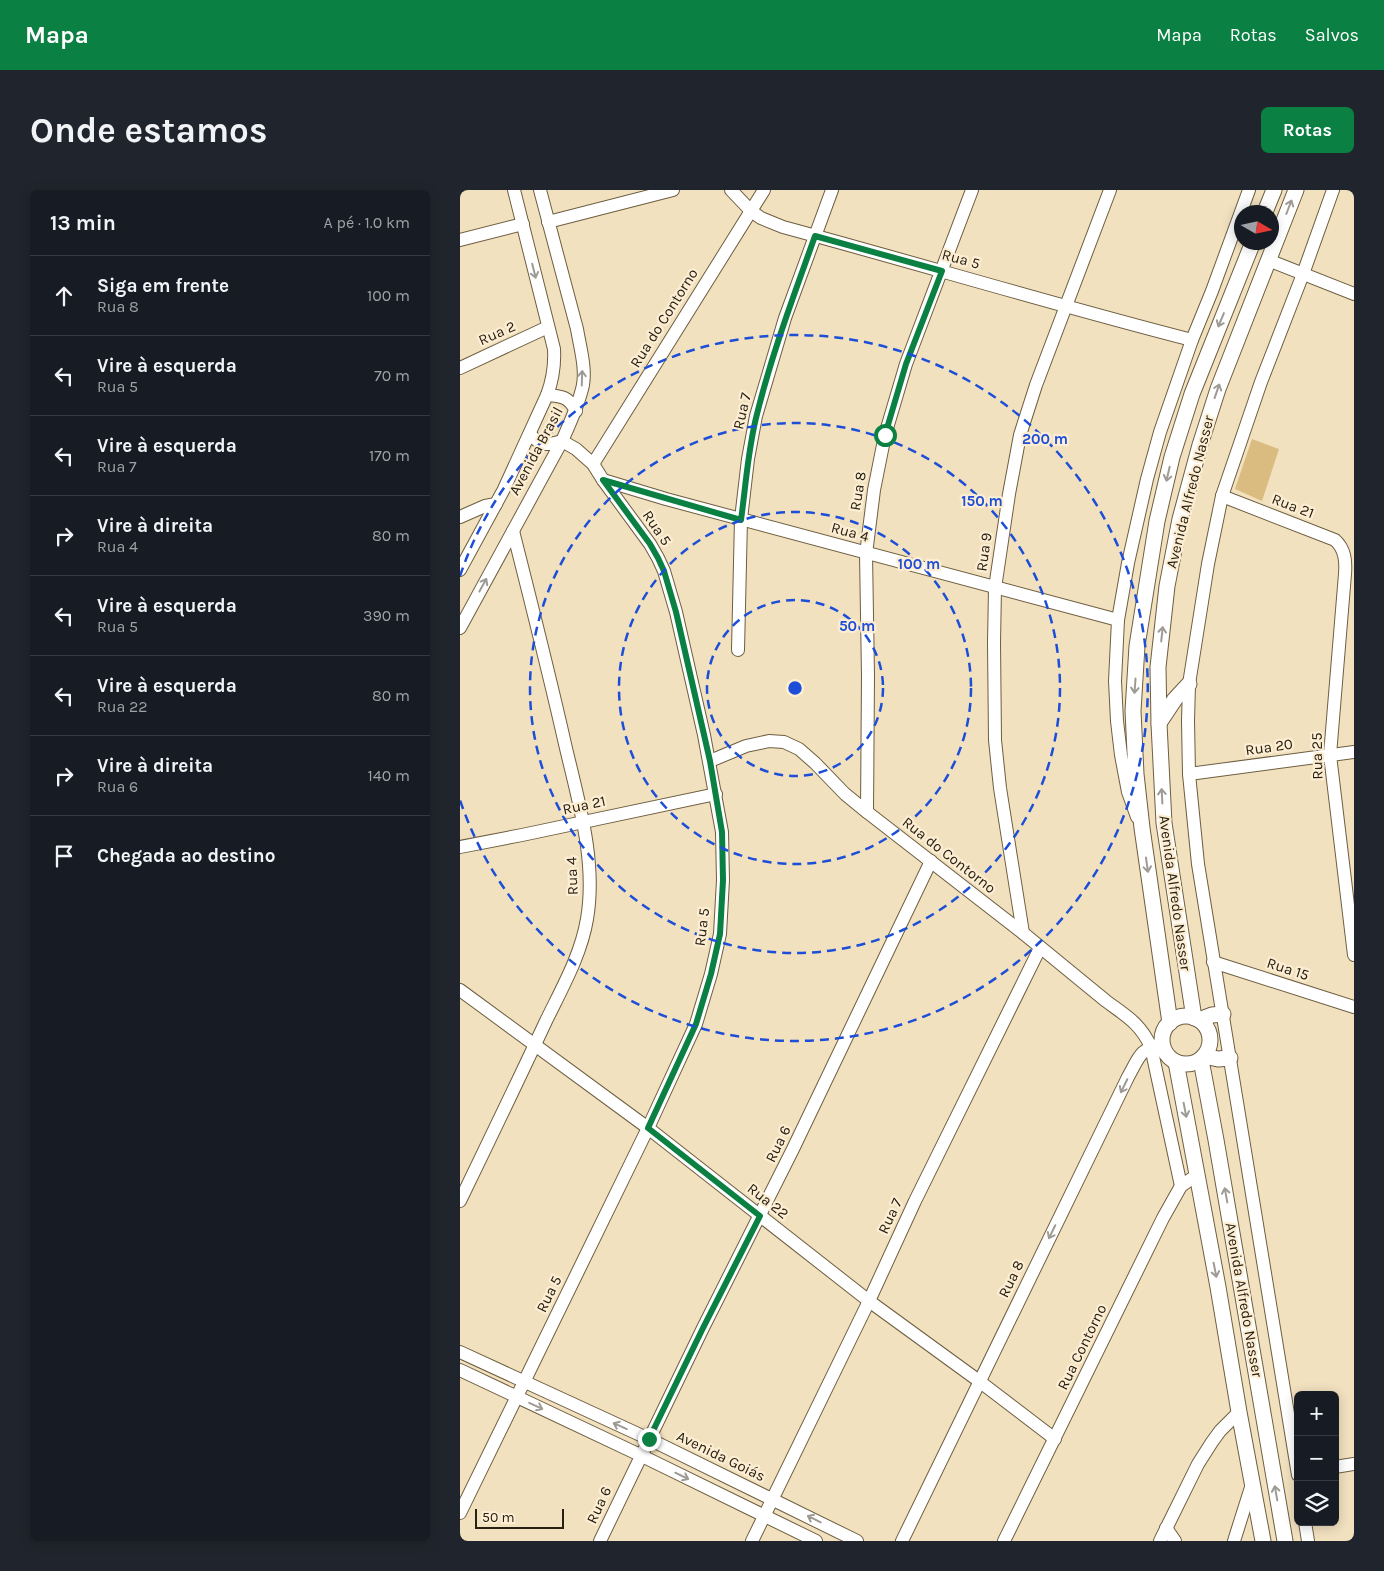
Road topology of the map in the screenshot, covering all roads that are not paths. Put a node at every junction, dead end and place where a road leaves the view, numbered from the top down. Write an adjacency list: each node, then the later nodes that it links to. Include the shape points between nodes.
1 (514, 190): 16 (street, Avenida Brasil)
2 (540, 190): 15 (street, Avenida Brasil)
3 (673, 190): 15 (street)
4 (731, 190): 14 (street, Rua 5)
5 (764, 190): 14 (street, Rua do Contorno)
6 (832, 190): 17 (street, Rua 7)
7 (972, 190): 21 (street, Rua 8)
8 (1110, 190): 26 (street, Rua 9)
9 (1249, 190): 23 (street)
10 (1274, 190): 13 (main road)
11 (1296, 190): 20 (main road, Avenida Alfredo Nasser, one-way to 11)
12 (1333, 190): 22 (street)
13 (1268, 205)
14 (751, 211): 17 (street, Rua 5, via 783,227); 34 (street, Rua do Contorno)
15 (548, 222): 31 (street, Avenida Brasil, one-way to 15, via 583,383 581,352)
16 (523, 224): 18 (street); 27 (street, Avenida Brasil, one-way to 27)
17 (815, 236): 21 (street, Rua 5); 39 (street, Rua 7, via 785,318 756,416)
18 (460, 240)
19 (1250, 250): 25 (main road, Avenida Alfredo Nasser)
20 (1268, 260): 22 (street); 49 (main road, Avenida Alfredo Nasser, one-way to 20, via 1158,667 1167,586 1180,519 1218,389)
21 (942, 271): 26 (street, Rua 5); 41 (street, Rua 8, via 906,364 885,435)
22 (1303, 274): 24 (street); 36 (street)
23 (1212, 291): 25 (street); 28 (street)
24 (1354, 294)
25 (1230, 298): 57 (main road, Avenida Alfredo Nasser, one-way to 57, via 1192,394 1172,457 1147,579 1137,646 1133,711)
26 (1066, 306): 28 (street, Rua 5); 44 (street, Rua 9, via 1020,435)
27 (548, 327): 29 (street, Rua 2); 30 (street, Avenida Brasil, via 555,367)
28 (1192, 340): 45 (street, via 1147,479)
29 (460, 368)
30 (547, 395): 31 (street, via 565,398 572,402); 32 (street, Avenida Brasil)
31 (576, 411): 33 (street, Avenida Brasil)
32 (530, 434): 33 (street, via 544,444); 37 (street, Avenida Brasil)
33 (562, 440): 34 (street, Rua 5); 40 (street, Avenida Brasil)
34 (593, 464): 35 (street, Rua 5)
35 (603, 480): 39 (street, Rua 4); 52 (street, Rua 5, via 661,564 676,612)
36 (1222, 496): 42 (street, Rua 21, via 1335,540); 48 (street)
37 (496, 504): 38 (street); 43 (street, Avenida Brasil)
38 (460, 517)
39 (741, 520): 41 (street, Rua 4); 47 (street, Rua 7)
40 (513, 531): 46 (street, Avenida Brasil, one-way to 40); 56 (street, Rua 4)
41 (866, 554): 44 (street, Rua 4); 55 (street, Rua 8)
42 (1345, 556): 51 (street, Rua 25)
43 (460, 570)
44 (996, 588): 45 (street, Rua 4); 60 (street, Rua 9, via 995,740)
45 (1118, 620): 57 (street, via 1117,721 1128,792)
46 (460, 628)
47 (738, 650)
48 (1189, 684): 49 (main road); 53 (street)
49 (1158, 724): 67 (main road, Avenida Alfredo Nasser, one-way to 49, via 1164,822)
50 (1354, 752): 51 (street, Rua 20)
51 (1330, 755): 53 (street, Rua 20); 62 (street, Rua 25)
52 (710, 761): 54 (street, Rua 5); 55 (street, Rua do Contorno, via 746,746 769,741 784,742 799,749)
53 (1189, 774): 63 (street)
54 (716, 794): 56 (street, Rua 21); 74 (street, Rua 5, via 722,832 720,934 696,1024)
55 (867, 812): 59 (street, Rua do Contorno)
56 (583, 822): 58 (street, Rua 21); 69 (street, Rua 4, via 589,863 587,919 580,947)
57 (1142, 828): 68 (main road, Avenida Alfredo Nasser, one-way to 68)
58 (460, 847)
59 (930, 861): 60 (street, Rua do Contorno); 78 (street, Rua 6)
60 (1023, 933): 61 (street, Rua do Contorno)
61 (1040, 948): 70 (street, Rua do Contorno, via 1134,1021); 79 (street, Rua 7, via 919,1192)
62 (1354, 955)
63 (1213, 962): 65 (street, Rua 15); 66 (street)
64 (460, 990): 69 (street, Rua 22)
65 (1354, 1007)
66 (1223, 1014): 67 (main road); 72 (street)
67 (1197, 1019): 68 (main road, via 1185,1016); 71 (main road, via 1209,1033 1208,1050)
68 (1170, 1023): 70 (main road)
69 (535, 1045): 74 (street, Rua 22); 77 (street, Rua 4)
70 (1157, 1045): 73 (main road); 76 (street, Rua do Contorno); 83 (street, Rua 8, one-way to 83, via 1142,1054 1128,1077)
71 (1202, 1058): 72 (main road); 73 (main road, via 1193,1064); 108 (main road, Avenida Alfredo Nasser, one-way to 71)
72 (1230, 1058): 88 (street)
73 (1176, 1062): 75 (main road, Avenida Alfredo Nasser, one-way to 75)
74 (648, 1128): 78 (street, Rua 22); 82 (street, Rua 5)
75 (1197, 1175): 76 (street, Rua Contorno); 85 (main road, Avenida Alfredo Nasser, one-way to 85)
76 (1182, 1186): 87 (street, Rua Contorno, via 1163,1218)
77 (460, 1201)
78 (760, 1216): 79 (street, Rua 22); 86 (street, Rua 6)
79 (869, 1301): 83 (street, Rua 22); 93 (street, Rua 7)
80 (460, 1352): 82 (street, Avenida Goiás)
81 (460, 1370): 84 (street)
82 (524, 1381): 84 (street, Rua 5); 86 (street, Avenida Goiás, one-way to 82)
83 (979, 1381): 87 (street, Rua 22); 102 (street, Rua 8)
84 (516, 1397): 89 (street, one-way to 89); 94 (street)
85 (1239, 1412): 92 (main road, Avenida Alfredo Nasser); 97 (street, via 1220,1431 1198,1464)
86 (649, 1439): 89 (street, Rua 6); 93 (street, Avenida Goiás)
87 (1055, 1439): 103 (street, Rua Contorno)
88 (1294, 1450)
89 (640, 1455): 95 (street, one-way to 95); 98 (street, Rua 6)
90 (1354, 1464): 91 (street)
91 (1339, 1466)
92 (1252, 1484): 106 (street); 107 (main road, Avenida Alfredo Nasser)
93 (773, 1499): 95 (street, Rua 7); 101 (street, Avenida Goiás, one-way to 93)
94 (460, 1513)
95 (765, 1516): 99 (street); 100 (street)
96 (1306, 1526): 109 (street)
97 (1166, 1528): 104 (street); 105 (street)
98 (600, 1541)
99 (752, 1541)
100 (816, 1541)
101 (857, 1541)
102 (902, 1541)
103 (1004, 1541)
104 (1160, 1541)
105 (1175, 1541)
106 (1234, 1541)
107 (1263, 1541)
108 (1284, 1541)
109 (1308, 1541)

